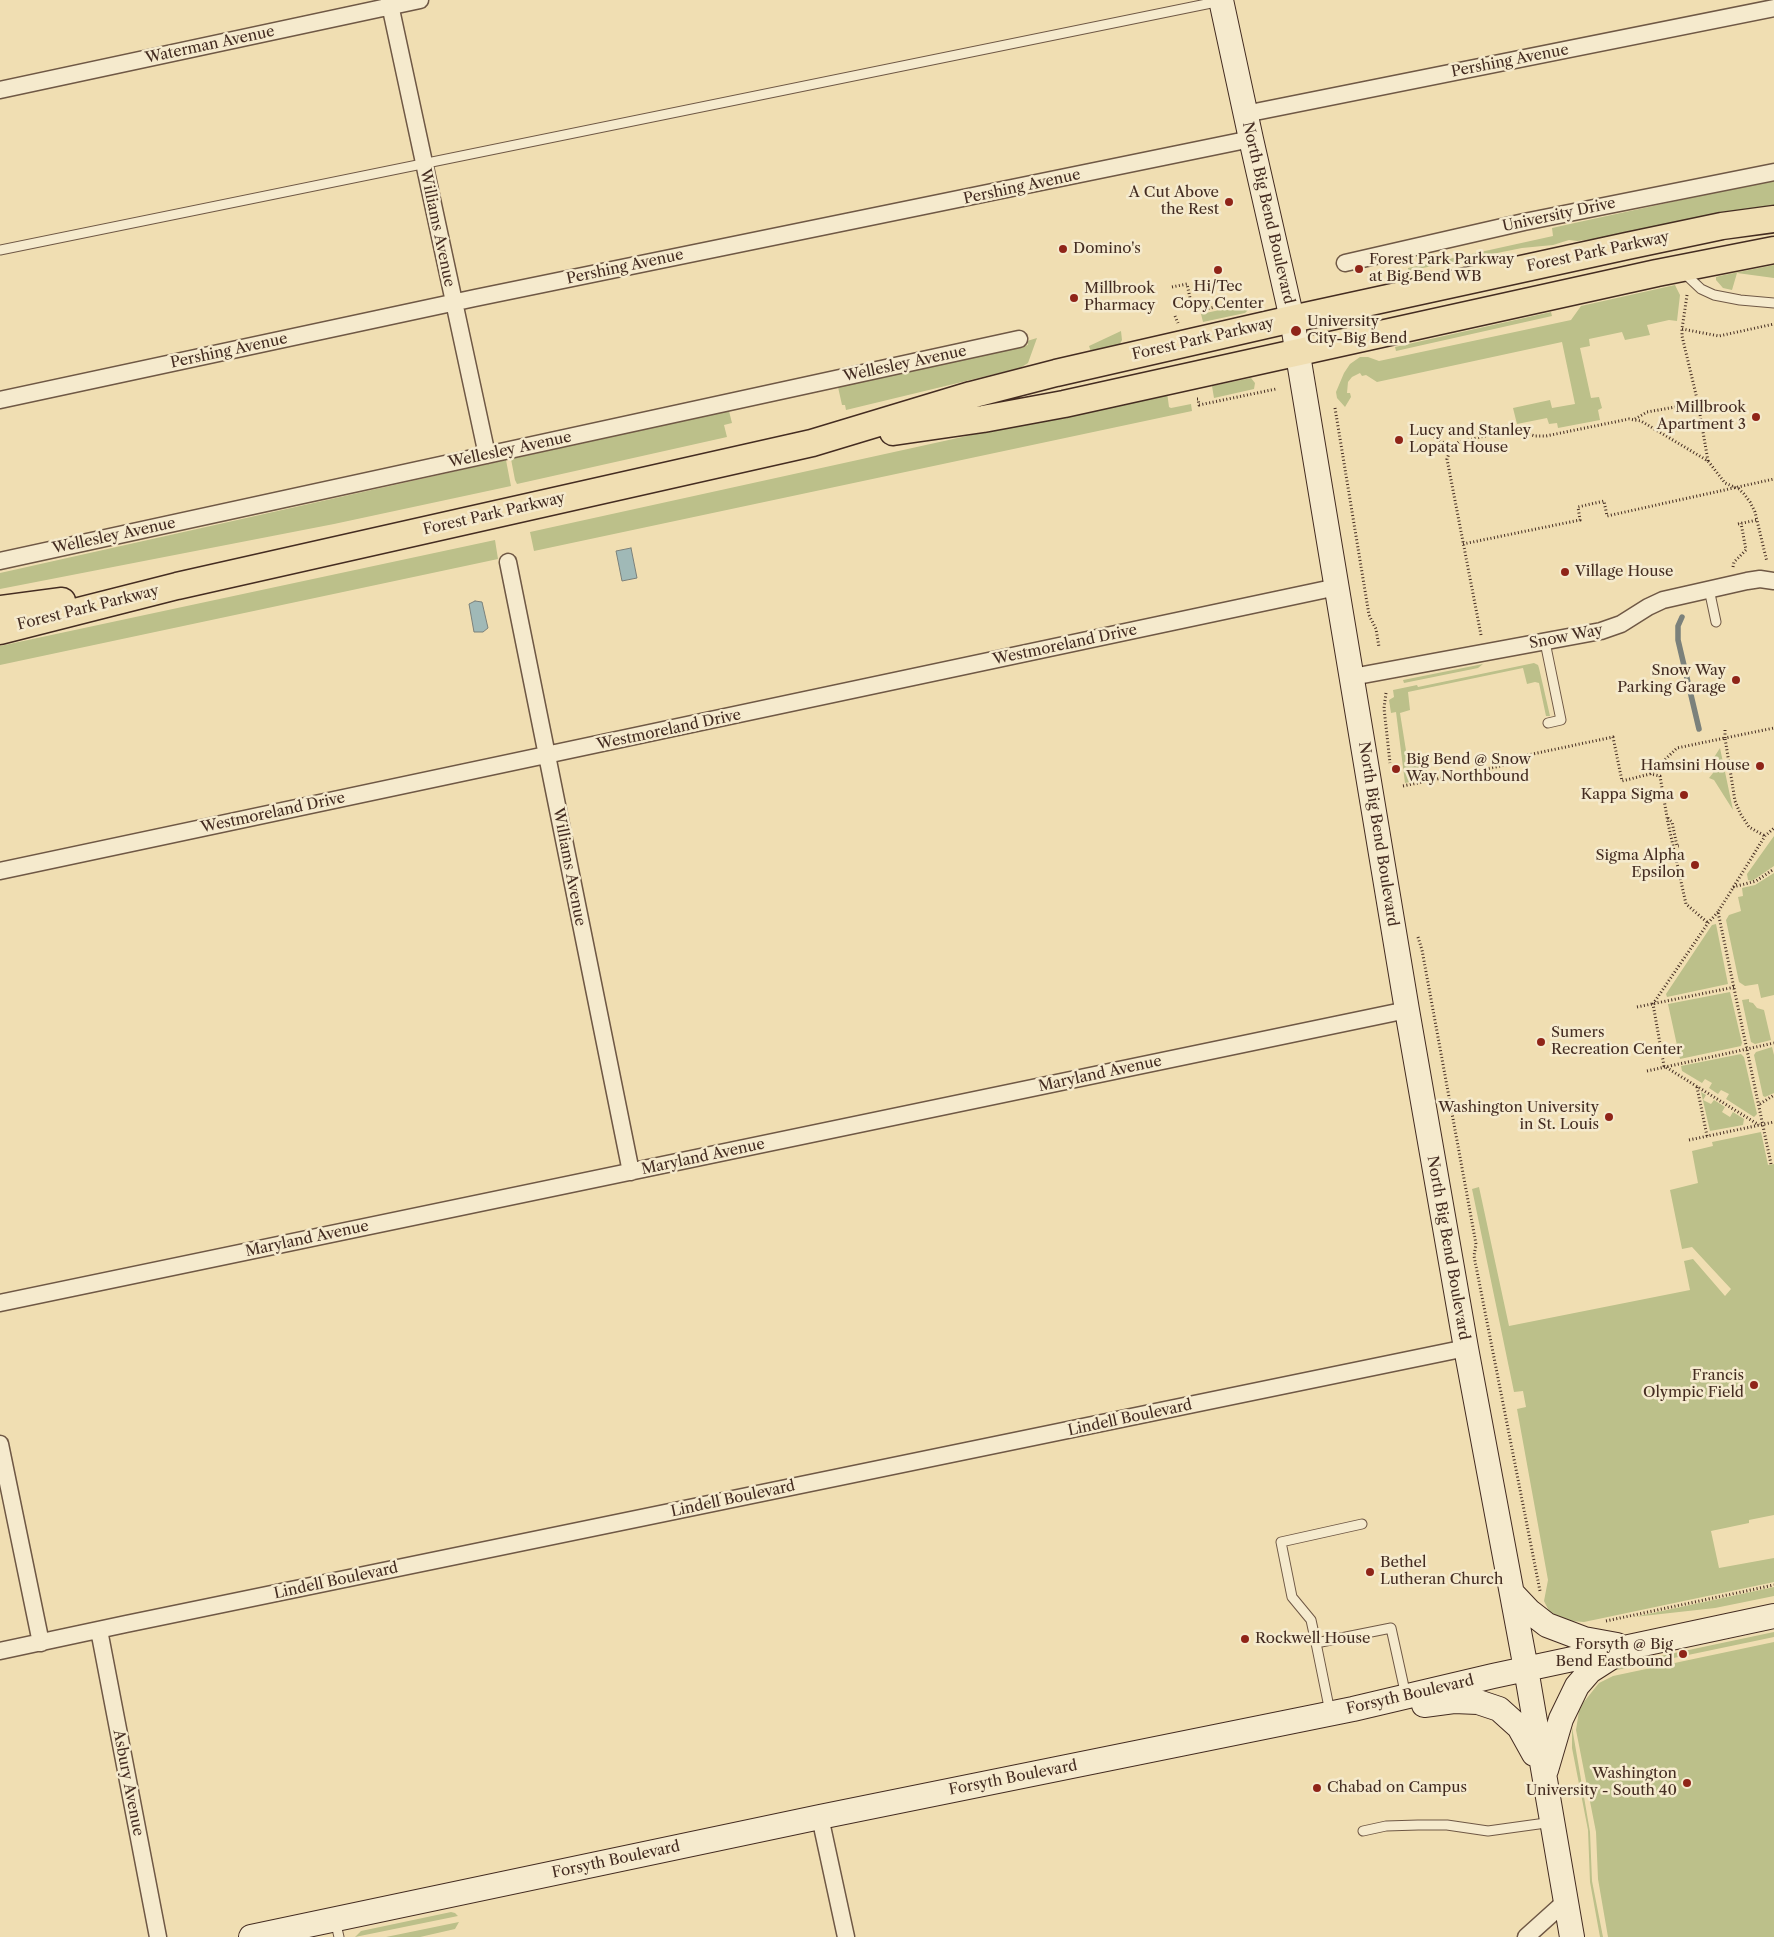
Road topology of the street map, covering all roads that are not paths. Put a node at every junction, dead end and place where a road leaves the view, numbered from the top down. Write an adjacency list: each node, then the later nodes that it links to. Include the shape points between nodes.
1 (420, 0): 3 (street, Waterman Avenue)
2 (1221, 0): 6 (main road, North Big Bend Boulevard); 8 (lane)
3 (389, 3): 5 (street, Waterman Avenue); 8 (street, Williams Avenue)
4 (1774, 8): 6 (street, Pershing Avenue)
5 (0, 90)
6 (1245, 114): 7 (main road, North Big Bend Boulevard)
7 (1251, 140): 15 (street, Pershing Avenue); 17 (main road, North Big Bend Boulevard)
8 (423, 163): 11 (lane); 15 (street, Williams Avenue)
9 (1774, 172): 13 (street, University Drive, via 1534,220)
10 (1774, 218): 17 (main road, Forest Park Parkway, via 1722,226)
11 (0, 250)
12 (1774, 250): 14 (main road, Forest Park Parkway)
13 (1345, 263)
14 (1685, 274): 16 (lane, via 1701,289 1714,295); 19 (main road, Forest Park Parkway)
15 (453, 303): 20 (street, Pershing Avenue); 22 (street, Williams Avenue)
16 (1774, 303)
17 (1292, 319): 19 (main road, North Big Bend Boulevard); 21 (main road, Forest Park Parkway, via 1027,380)
18 (1019, 339): 22 (street, Wellesley Avenue)
19 (1298, 351): 21 (main road, Forest Park Parkway, via 984,420); 27 (main road, North Big Bend Boulevard)
20 (0, 400)
21 (812, 442): 26 (main road, Forest Park Parkway)
22 (487, 455): 23 (street, Wellesley Avenue)
23 (0, 561)
24 (508, 562): 35 (street, Williams Avenue)
25 (1774, 581): 28 (street, Snow Way, via 1760,579)
26 (177, 586): 29 (main road, Forest Park Parkway); 31 (main road, Forest Park Parkway)
27 (1337, 587): 33 (main road, North Big Bend Boulevard); 35 (street, Westmoreland Drive)
28 (1709, 589): 30 (lane); 32 (street, Snow Way, via 1663,600 1621,624 1601,631)
29 (0, 609)
30 (1716, 622)
31 (0, 631)
32 (1545, 642): 33 (street, Snow Way); 34 (lane, via 1561,720)
33 (1352, 677): 37 (main road, North Big Bend Boulevard)
34 (1548, 723)
35 (547, 756): 36 (street, Westmoreland Drive); 38 (street, Williams Avenue)
36 (0, 871)
37 (1407, 1010): 38 (street, Maryland Avenue); 40 (main road, North Big Bend Boulevard)
38 (631, 1172): 39 (street, Maryland Avenue)
39 (0, 1303)
40 (1466, 1348): 43 (main road, North Big Bend Boulevard); 45 (street, Lindell Boulevard)
41 (0, 1444): 46 (street)
42 (1362, 1524): 47 (lane, via 1281,1542 1292,1597 1311,1620)
43 (1512, 1593): 48 (main road, via 1547,1625 1584,1639); 50 (main road, North Big Bend Boulevard)
44 (1774, 1616): 48 (main road, Forsyth Boulevard)
45 (99, 1630): 46 (street, Lindell Boulevard); 59 (street, Asbury Avenue)
46 (41, 1643): 49 (street, Lindell Boulevard)
47 (1316, 1643): 51 (lane, via 1391,1628); 52 (lane)
48 (1629, 1647): 50 (main road, Forsyth Boulevard); 53 (main road, via 1590,1671 1577,1686 1561,1719)
49 (0, 1651)
50 (1526, 1669): 51 (main road, Forsyth Boulevard); 53 (main road, North Big Bend Boulevard)
51 (1406, 1697): 52 (main road, Forsyth Boulevard)
52 (1341, 1711): 53 (main road, via 1478,1702 1499,1709 1519,1726); 54 (main road, Forsyth Boulevard)
53 (1544, 1776): 55 (main road)
54 (820, 1818): 58 (main road, Forsyth Boulevard); 61 (street)
55 (1553, 1822): 56 (lane, via 1488,1831 1447,1825 1386,1826); 57 (main road)
56 (1363, 1831)
57 (1566, 1901): 62 (street); 63 (main road)
58 (337, 1928): 60 (main road, Forsyth Boulevard)
59 (158, 1937)
60 (251, 1937)
61 (846, 1937)
62 (1526, 1937)
63 (1572, 1937)

